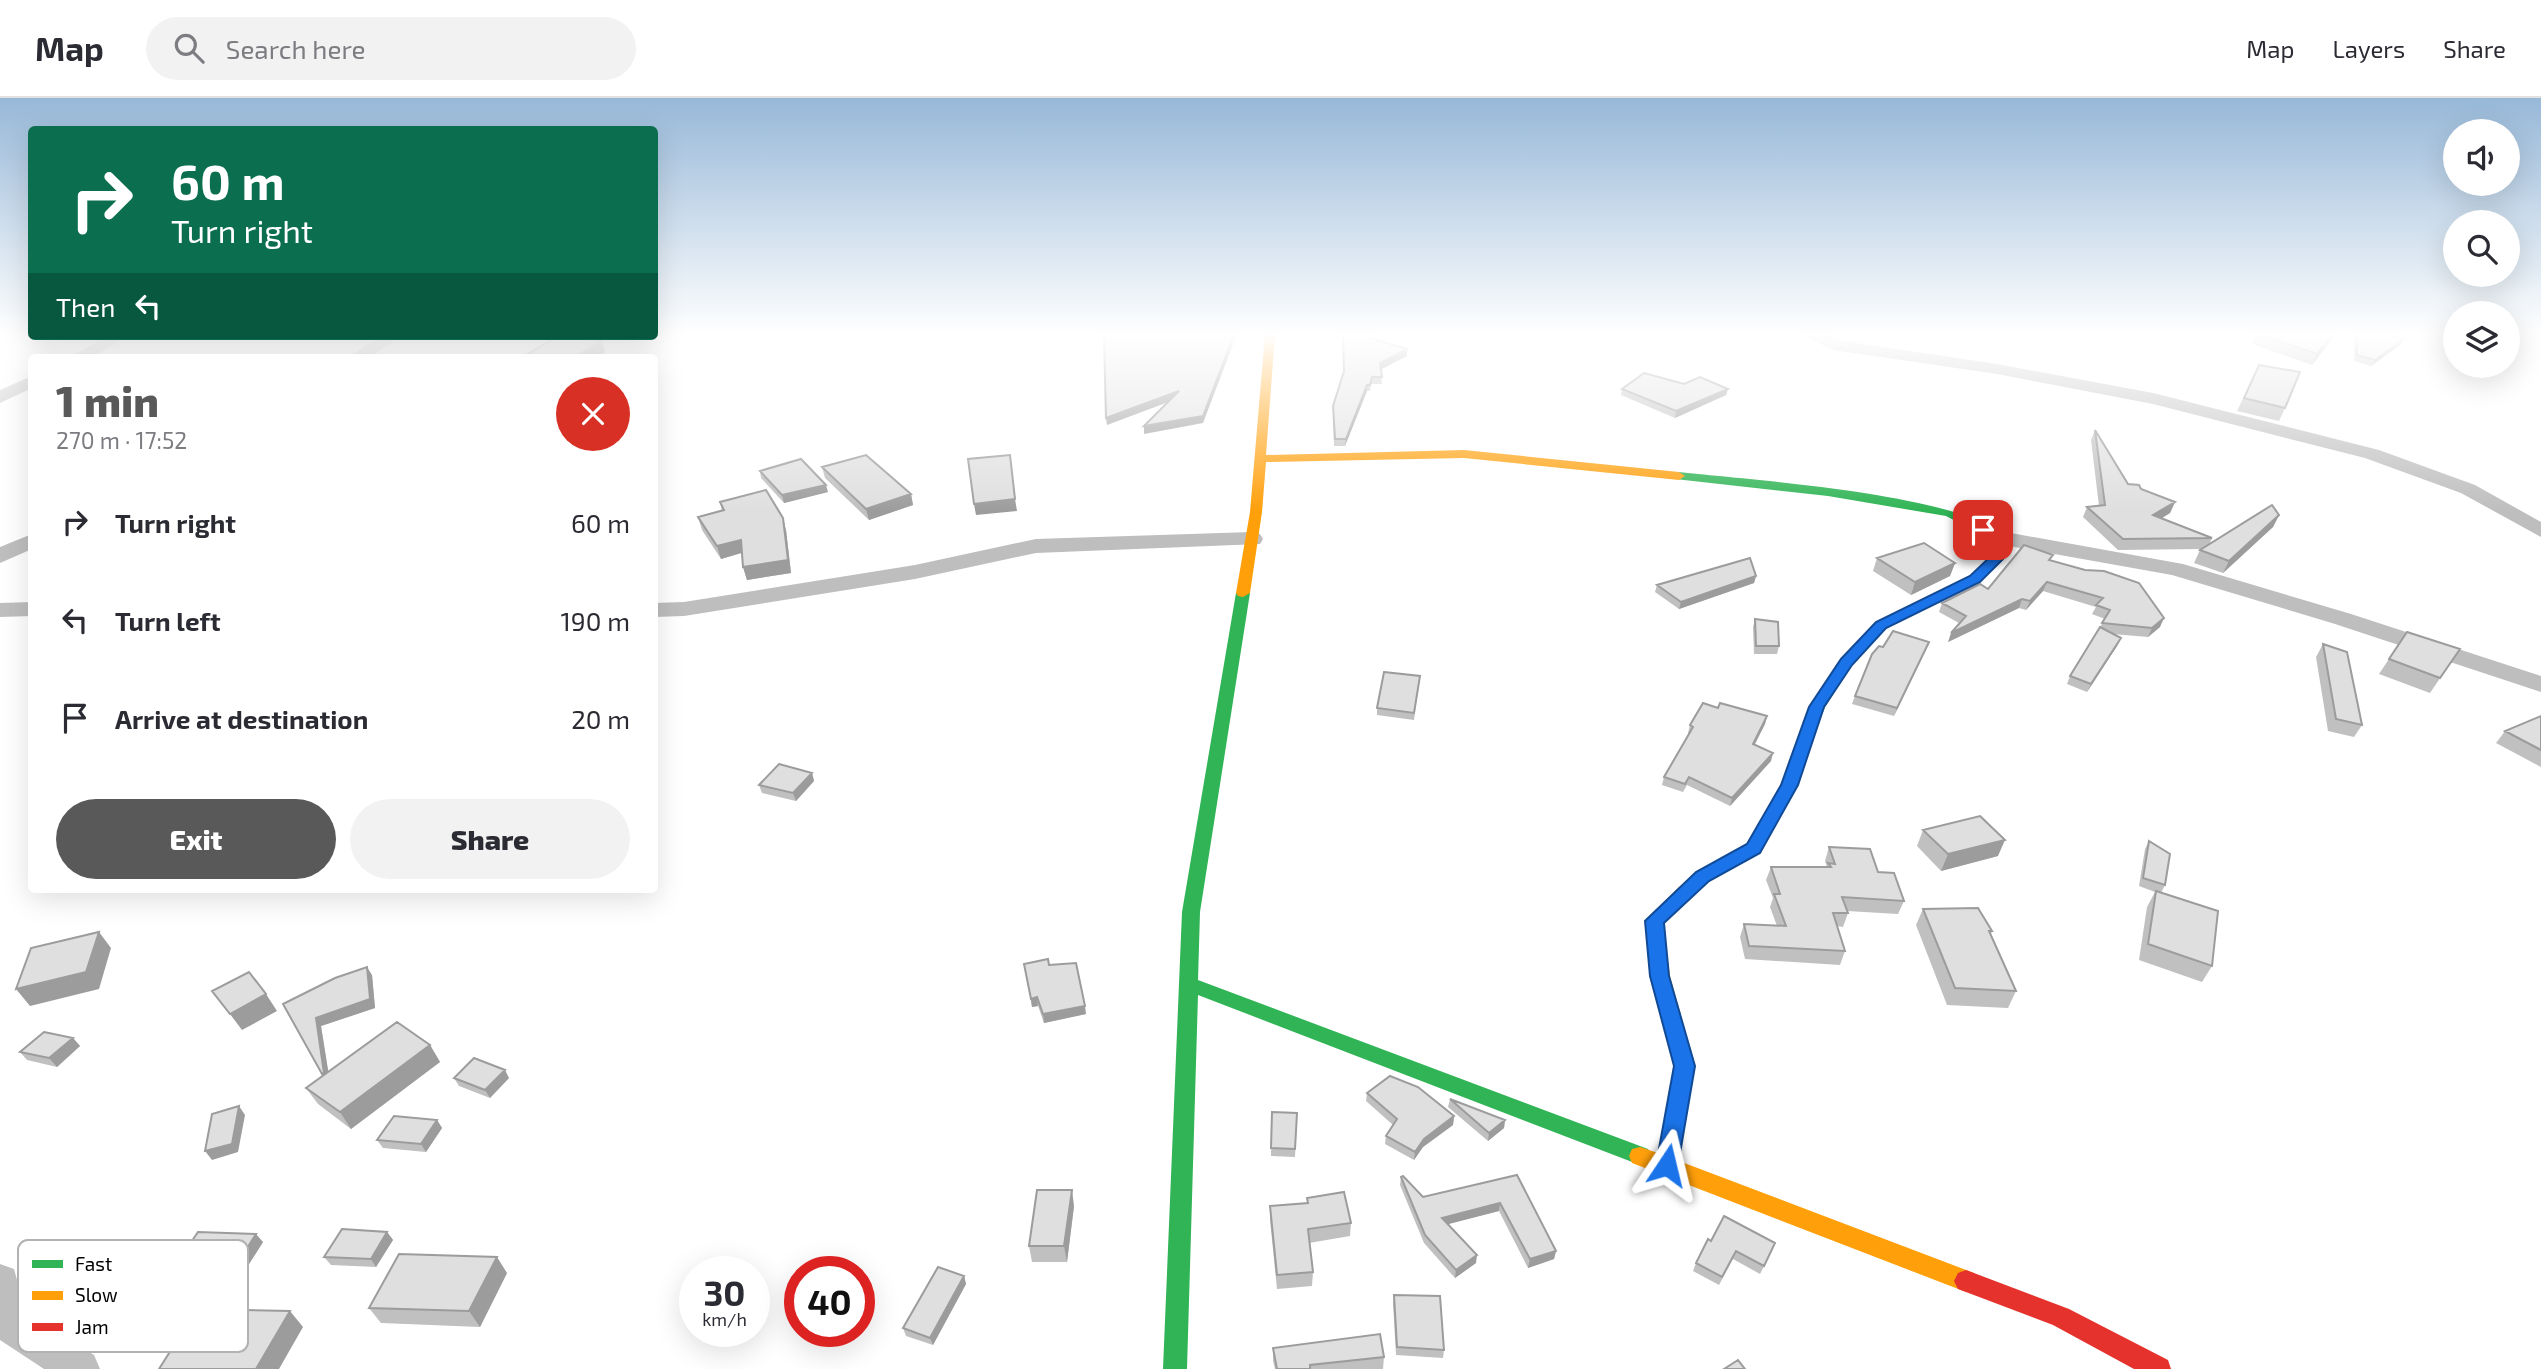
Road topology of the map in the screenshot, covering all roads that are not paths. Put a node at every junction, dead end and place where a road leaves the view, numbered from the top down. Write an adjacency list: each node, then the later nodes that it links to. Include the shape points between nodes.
1 (1265, 393): 3 (street)
2 (2123, 393): 4 (street, via 2372,454 2468,489)
3 (1260, 459): 5 (street, via 1464,454 1828,492 1949,513); 6 (street)
4 (2541, 531)
5 (2000, 538): 12 (street, via 2175,569); 14 (street, via 1997,559 1975,579 1881,625 1846,662 1817,707 1789,785 1753,848 1702,876 1654,921 1660,976 1685,1066)
6 (1252, 539): 11 (street, via 1036,546 915,572); 13 (street, via 1191,912)
7 (28, 542): 8 (street)
8 (0, 556)
9 (28, 609): 10 (street)
10 (0, 610)
11 (658, 610)
12 (2541, 684)
13 (1189, 984): 14 (street); 19 (street)
14 (1667, 1165): 20 (street, via 2062,1317)
15 (0, 1282): 16 (street, via 9,1323)
16 (18, 1329)
17 (54, 1352): 18 (street)
18 (80, 1369)
19 (1175, 1369)
20 (2158, 1369)

